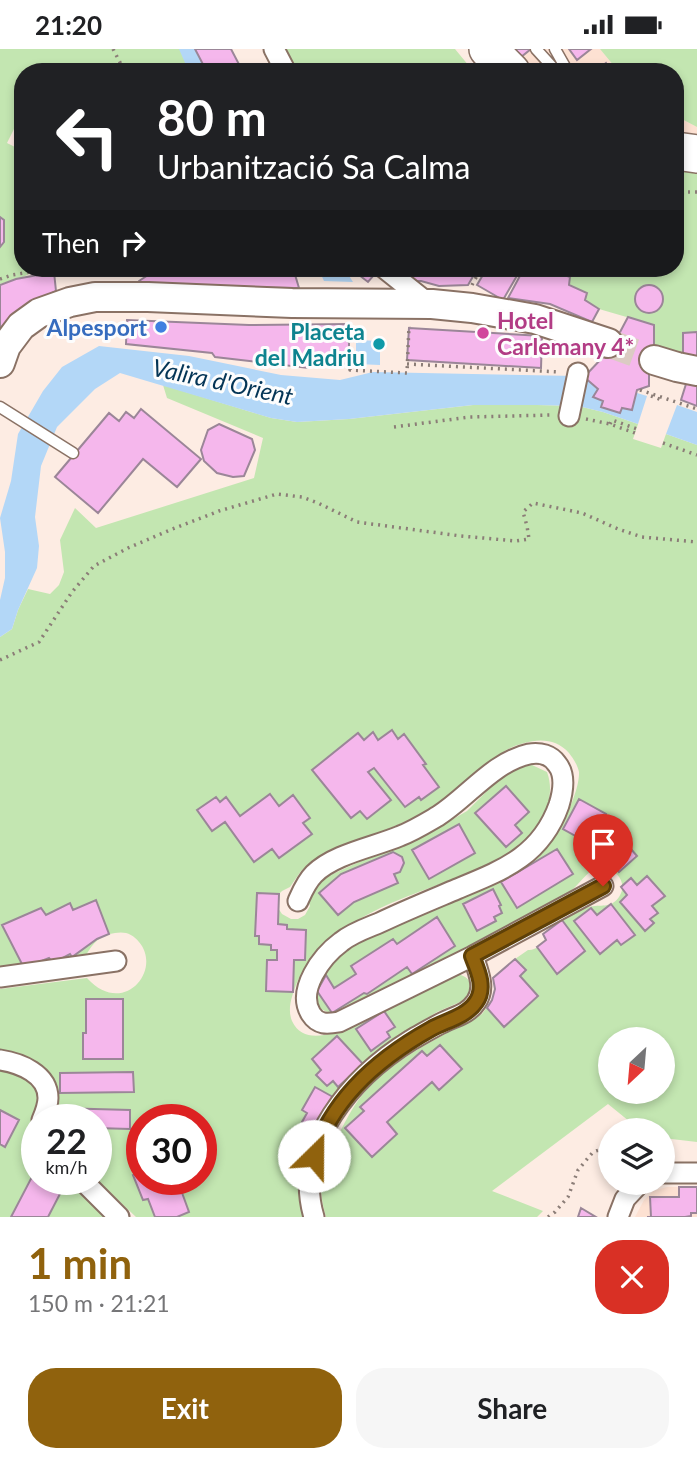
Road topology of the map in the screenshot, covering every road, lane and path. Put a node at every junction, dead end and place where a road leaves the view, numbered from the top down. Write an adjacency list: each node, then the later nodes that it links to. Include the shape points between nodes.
1 (488, 49): 3 (highway)
2 (536, 49): 4 (lane)
3 (501, 63)
4 (549, 63)
5 (391, 277): 6 (street)
6 (419, 314): 8 (main road, via 485,310 535,319); 10 (main road, via 292,303 87,299 39,313 21,326); 11 (path)
7 (349, 322): 11 (path, via 350,370 407,373)
8 (608, 343)
9 (654, 360): 12 (main road)
10 (0, 363)
11 (407, 364): 13 (path)
12 (697, 371)
13 (578, 373): 19 (street)
14 (640, 390): 16 (path)
15 (650, 396): 16 (path)
16 (675, 402): 18 (path)
17 (0, 407): 25 (lane)
18 (697, 409)
19 (569, 417): 20 (path); 21 (path, via 470,417)
20 (610, 425): 22 (path, via 612,420); 23 (path)
21 (394, 427)
22 (640, 430)
23 (635, 433)
24 (663, 443): 26 (path)
25 (73, 453)
26 (697, 455)
27 (697, 541): 28 (path, via 642,537 582,513 533,503 523,513 529,539 461,536 358,522 310,500 276,494 170,530 94,566 39,642)
28 (0, 660)
29 (603, 886): 31 (street)
30 (298, 901): 31 (street, via 312,875 326,864 403,835 438,816 505,763 541,753 558,764 563,782 558,809 541,839 500,871 341,942 310,980 306,1003 318,1022 338,1022)
31 (472, 956): 42 (street, via 481,981 477,1002 466,1013 389,1055 339,1105 320,1138 309,1175)
32 (116, 961): 33 (street)
33 (0, 977)
34 (0, 1060): 35 (street, via 27,1067 41,1080)
35 (47, 1104)
36 (598, 1150): 43 (path, via 578,1170 568,1197)
37 (675, 1173): 38 (street)
38 (697, 1173)
39 (97, 1195): 41 (street)
40 (629, 1195): 44 (street)
41 (119, 1217)
42 (314, 1217)
43 (548, 1217)
44 (618, 1217)

